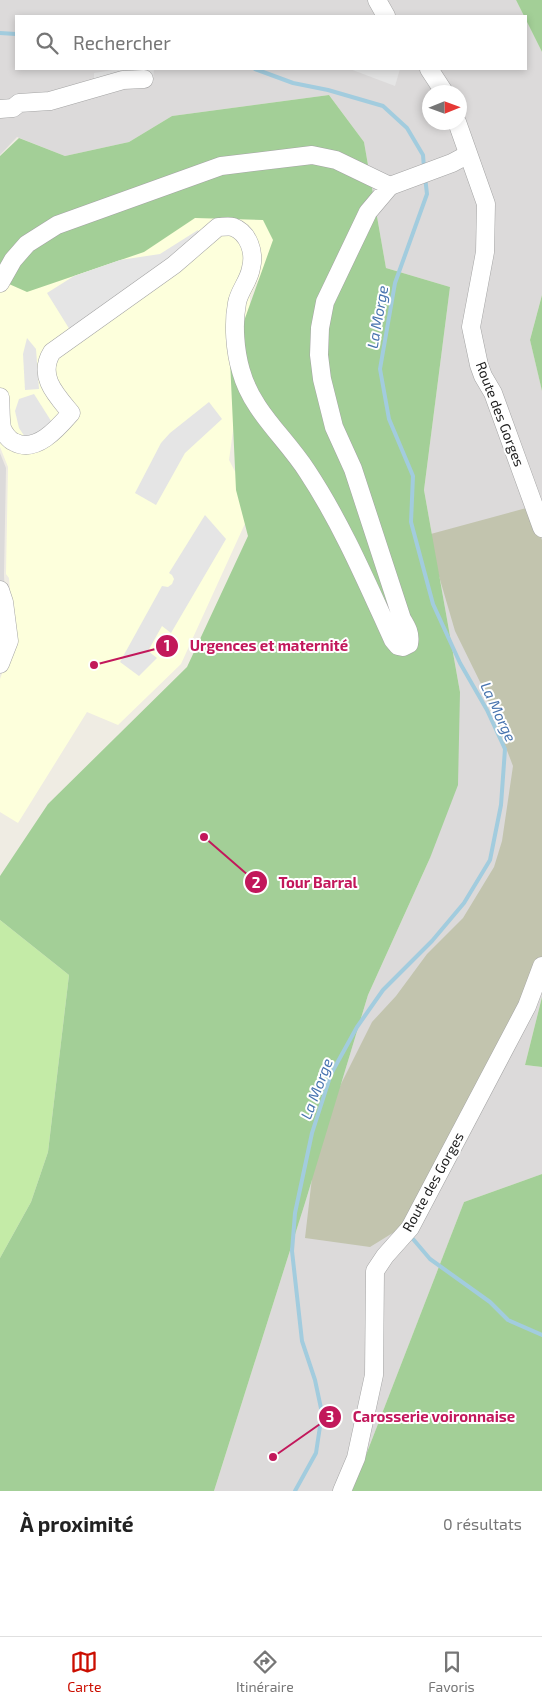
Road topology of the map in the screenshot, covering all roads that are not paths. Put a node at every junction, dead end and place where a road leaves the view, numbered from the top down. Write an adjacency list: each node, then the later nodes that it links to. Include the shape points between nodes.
1 (377, 0): 2 (street)
2 (385, 15)
3 (430, 70): 5 (street)
4 (144, 79): 6 (street, via 123,80 50,101 20,103 13,108)
5 (439, 85)
6 (0, 109)
7 (458, 130): 8 (street, Route des Gorges)
8 (460, 159): 9 (street); 12 (street, Route des Gorges, via 486,204 485,252 471,327 475,346 483,376 493,393)
9 (395, 184): 10 (street, via 336,160 312,155 221,166 57,225 26,244); 11 (street, via 368,212 325,302 320,328 320,355 322,379 334,427 353,469 402,619 408,628 409,644 403,648 393,640 329,506 306,470 261,414 250,394 236,345 236,305 251,269 252,254 242,232 232,227 218,227 174,265 52,352 46,368 47,378 52,390 70,412 56,430 37,443 20,445 9,440 2,428)
10 (0, 283)
11 (0, 397)
12 (542, 528)
13 (0, 590): 14 (street, via 9,641)
14 (0, 664)
15 (542, 966): 16 (street, Route des Gorges, via 527,1006 410,1228 376,1271 374,1375 356,1458)
16 (342, 1491)

